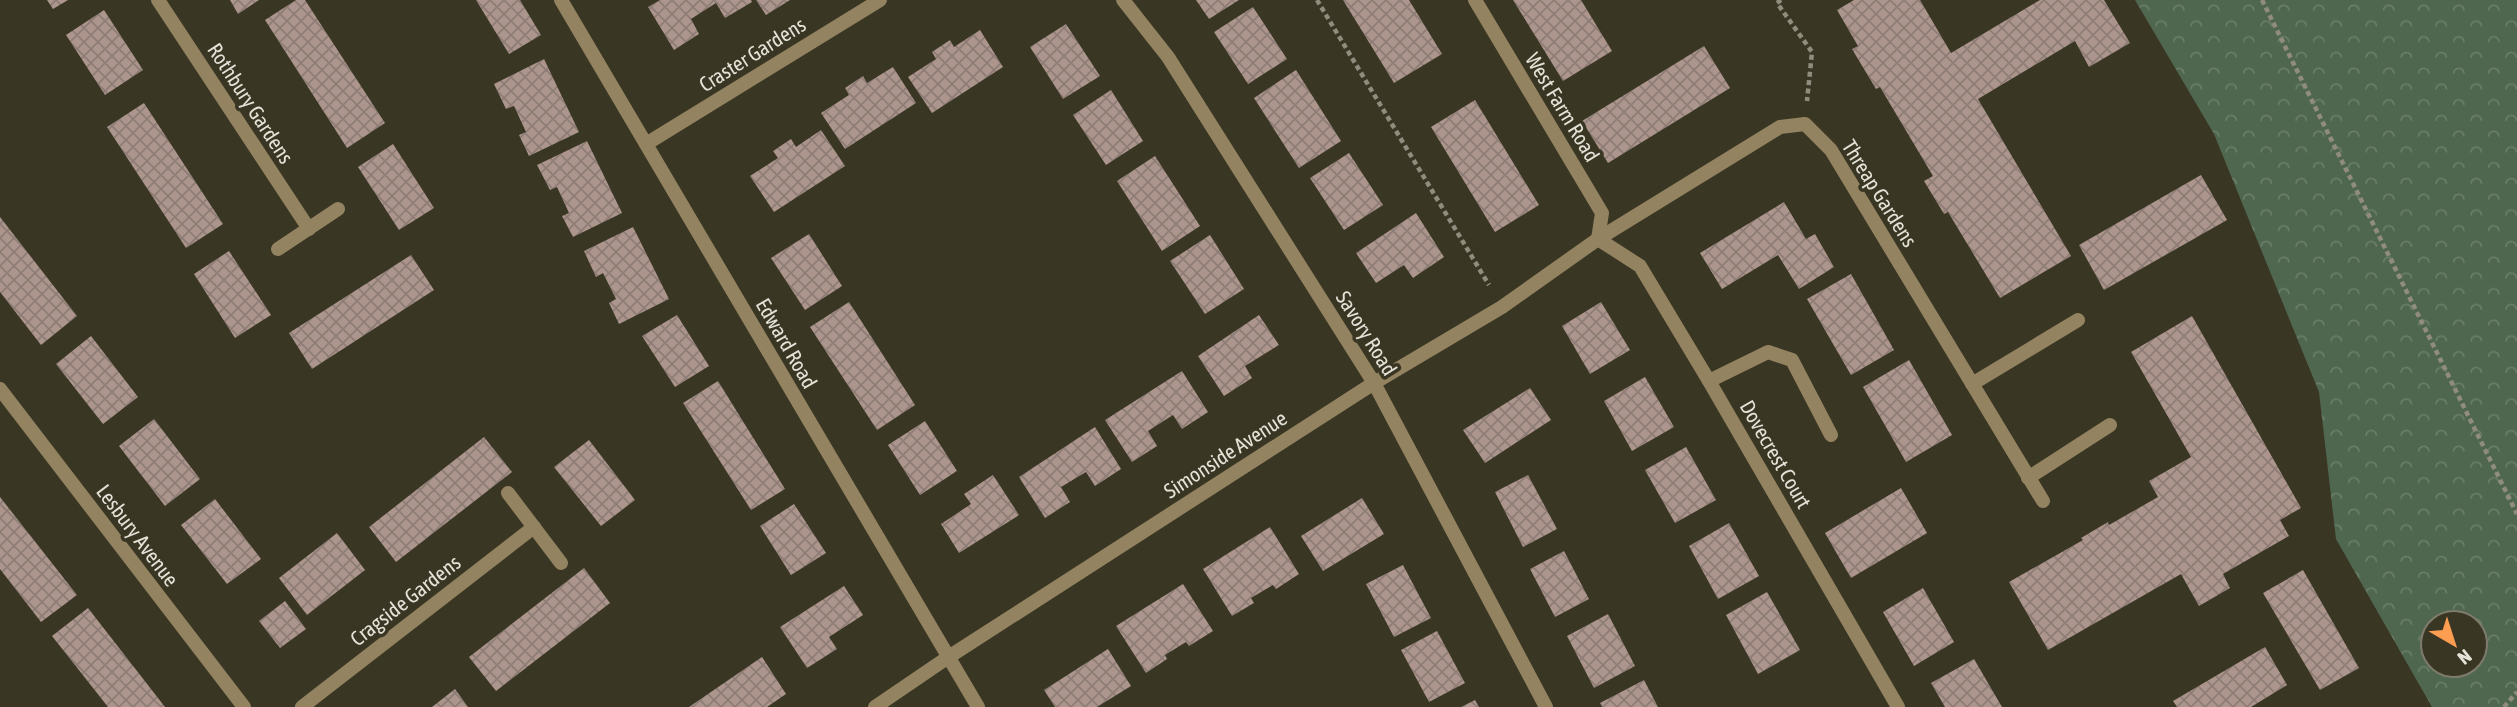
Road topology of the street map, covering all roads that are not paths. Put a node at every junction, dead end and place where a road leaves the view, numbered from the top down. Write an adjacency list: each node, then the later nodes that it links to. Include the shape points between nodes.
1 (158, 0): 8 (street, Rothbury Gardens)
2 (561, 0): 6 (street, Edward Road)
3 (880, 0): 6 (street, Craster Gardens)
4 (1123, 0): 13 (street, Savory Road, via 1168,57)
5 (1475, 0): 9 (street, West Farm Road, via 1602,213)
6 (646, 144): 23 (street, Edward Road)
7 (338, 209): 8 (street)
8 (309, 229): 10 (street)
9 (1598, 239): 12 (street, Dovecrest Court, via 1640,266); 13 (street, Simonside Avenue, via 1502,307); 14 (street, Threap Gardens, via 1780,127 1805,124 1831,150)
10 (278, 249)
11 (2078, 320): 14 (street)
12 (1709, 381): 17 (street, via 1768,352 1792,360); 29 (street, Dovecrest Court)
13 (1374, 383): 23 (street, Simonside Avenue); 28 (street, Savory Road)
14 (1972, 384): 18 (street, Threap Gardens)
15 (0, 389): 24 (street, Lesbury Avenue)
16 (2110, 425): 18 (street)
17 (1831, 435)
18 (2028, 478): 20 (street, Threap Gardens)
19 (508, 493): 21 (street)
20 (2042, 501)
21 (534, 527): 22 (street); 25 (street, Cragside Gardens)
22 (561, 563)
23 (947, 658): 26 (street, Simonside Avenue); 27 (street, Edward Road)
24 (244, 707)
25 (302, 707)
26 (875, 707)
27 (978, 707)
28 (1546, 707)
29 (1898, 707)

